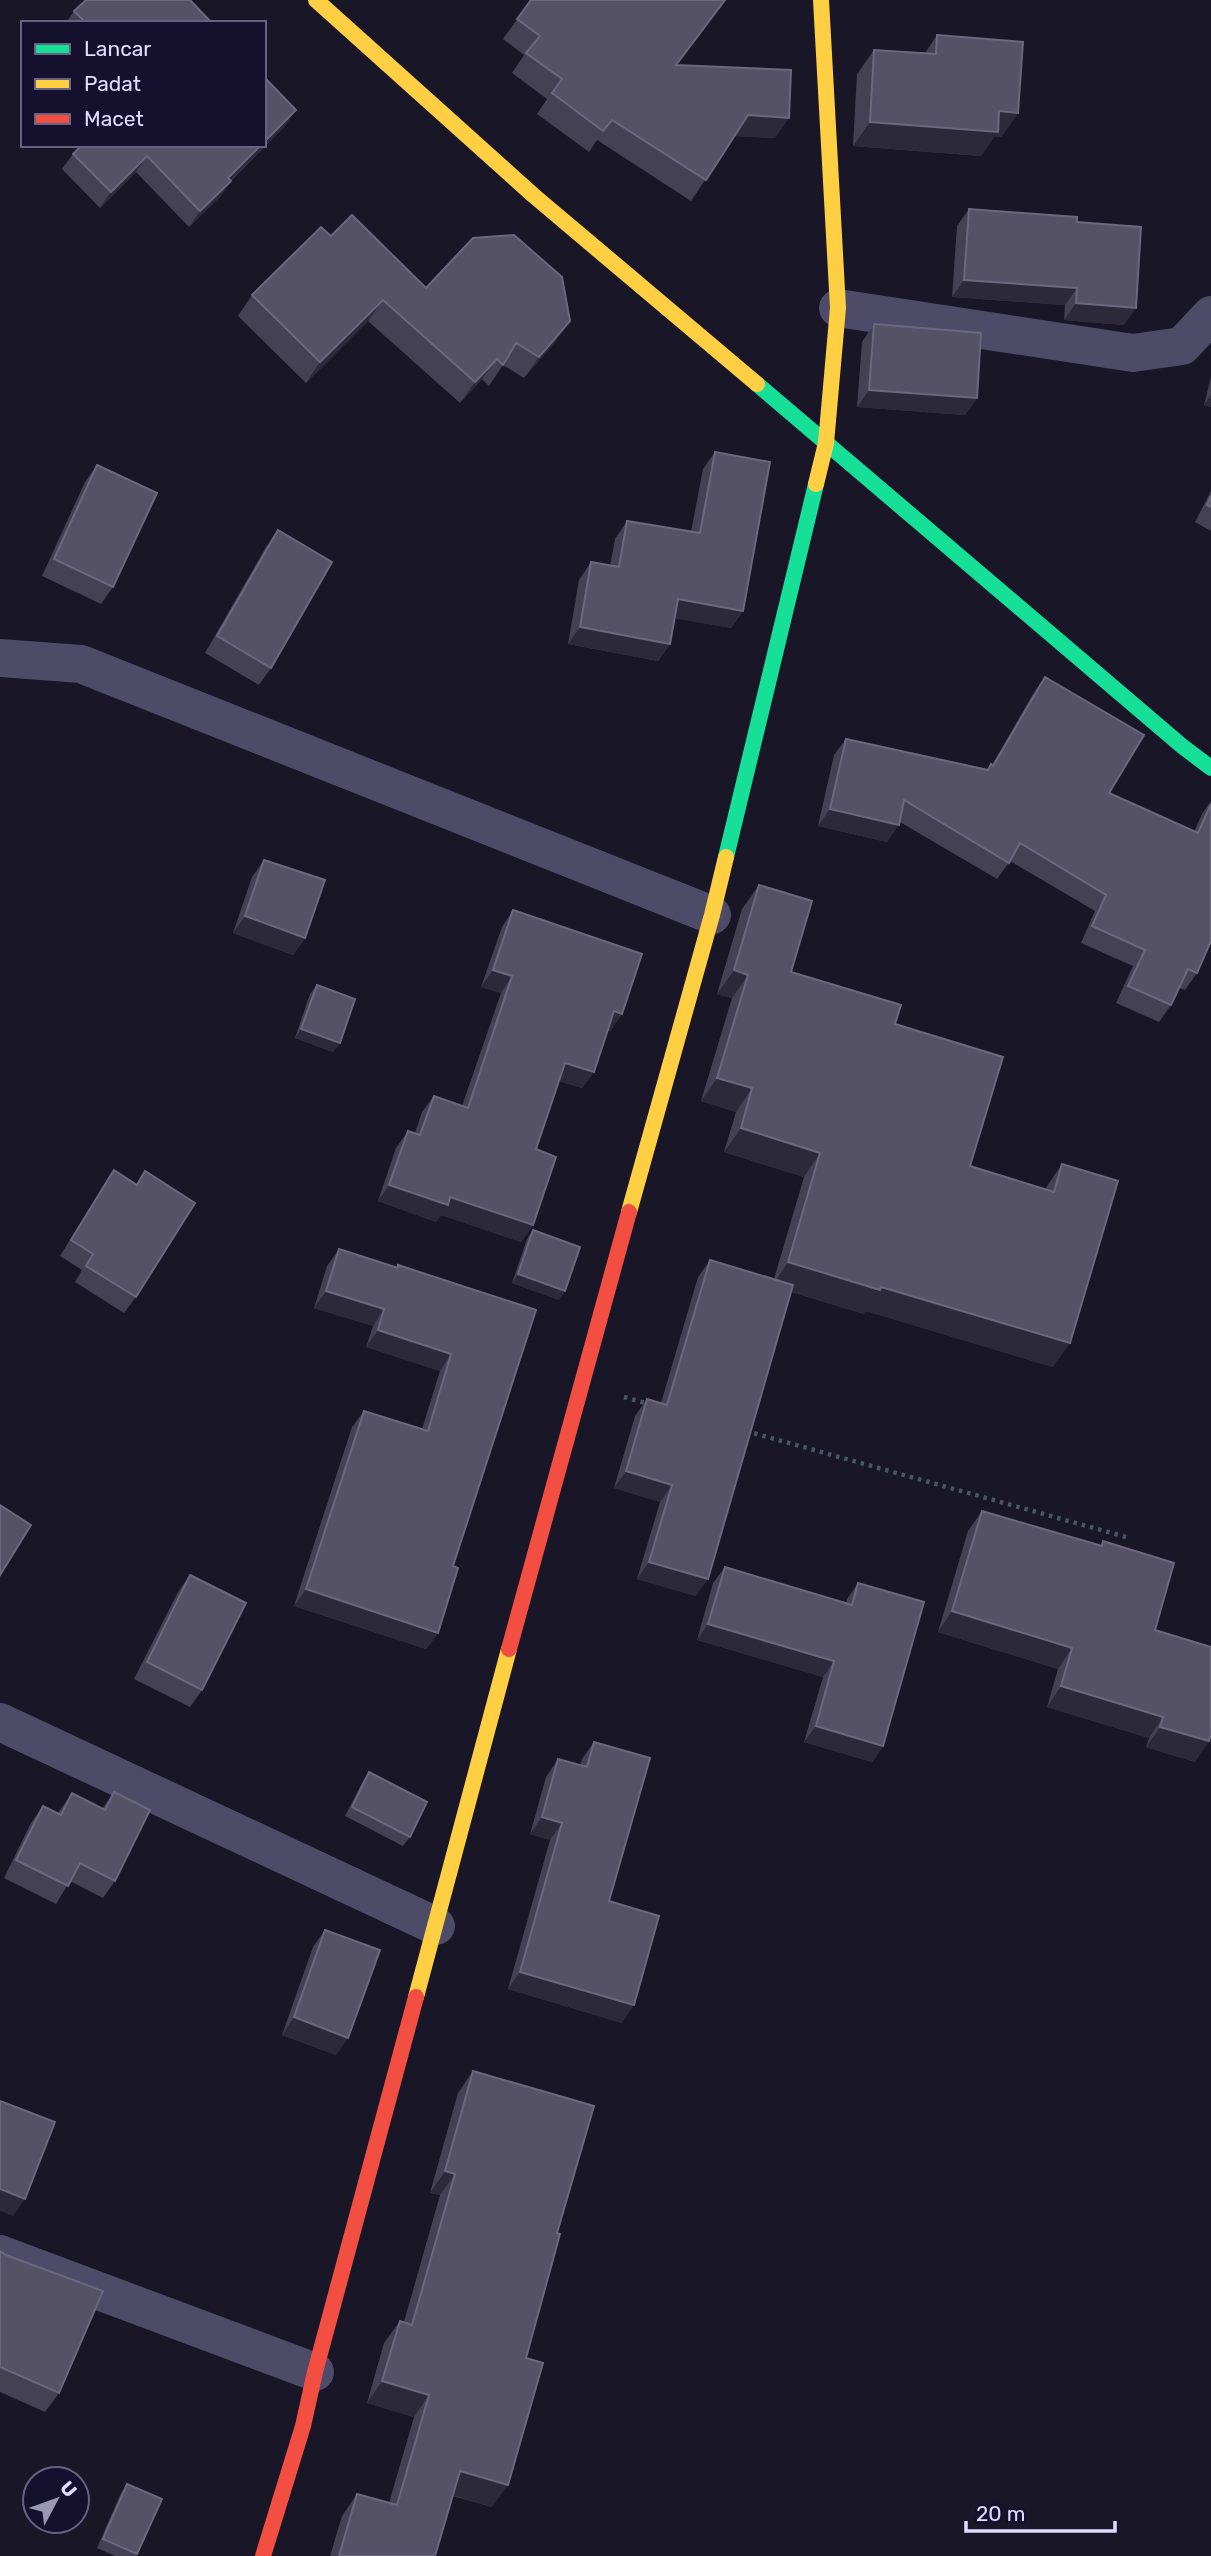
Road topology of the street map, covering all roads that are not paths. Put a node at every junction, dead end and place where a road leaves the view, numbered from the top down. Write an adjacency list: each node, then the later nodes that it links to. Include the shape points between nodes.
1 (316, 0): 5 (main road, via 533,195)
2 (821, 0): 3 (main road)
3 (838, 309): 4 (street, via 1133,353 1182,346); 5 (main road)
4 (1211, 314)
5 (826, 443): 7 (main road); 8 (main road)
6 (0, 658): 8 (street, via 81,664)
7 (1211, 768)
8 (712, 915): 10 (main road, via 580,1385)
9 (0, 1722): 10 (street)
10 (436, 1926): 12 (main road)
11 (0, 2255): 12 (street)
12 (315, 2372): 13 (main road)
13 (263, 2556)

